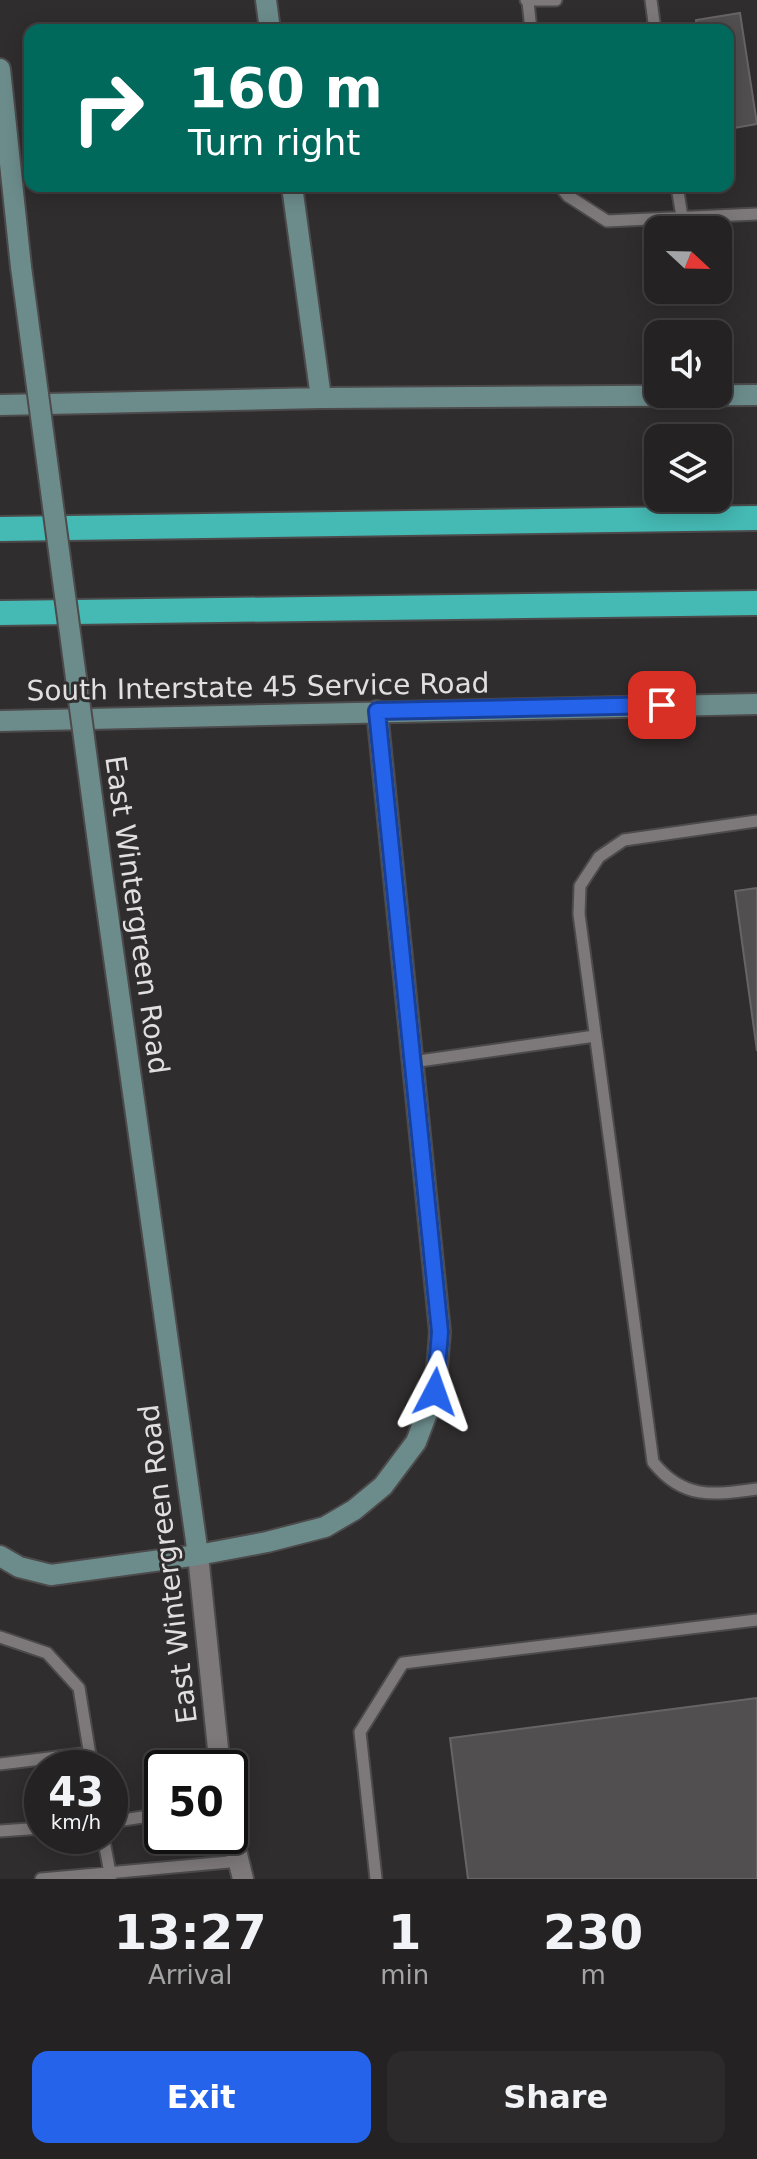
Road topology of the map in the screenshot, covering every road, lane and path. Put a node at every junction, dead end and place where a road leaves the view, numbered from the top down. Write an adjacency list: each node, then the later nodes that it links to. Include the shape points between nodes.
1 (266, 0): 5 (main road)
2 (556, 0): 4 (lane)
3 (651, 0): 7 (lane)
4 (527, 1): 6 (lane)
5 (269, 24)
6 (530, 24)
7 (654, 24)
8 (0, 69): 30 (main road, East Wintergreen Road, bridge, via 21,267)
9 (293, 192): 17 (main road)
10 (565, 192): 15 (lane, via 607,221)
11 (678, 192): 13 (lane)
12 (757, 214): 14 (lane)
13 (682, 216)
14 (707, 216)
15 (644, 219)
16 (757, 395): 17 (main road)
17 (321, 398): 18 (main road)
18 (0, 405)
19 (757, 518): 20 (highway)
20 (0, 529)
21 (757, 603): 22 (highway)
22 (0, 613)
23 (757, 704): 24 (main road, South Interstate 45 Service Road)
24 (377, 711): 25 (main road, South Interstate 45 Service Road); 28 (main road)
25 (0, 721)
26 (757, 821): 27 (lane, via 624,840 599,857 580,886 579,914)
27 (595, 1036): 28 (lane); 29 (lane, via 653,1462 665,1477 691,1491 714,1495)
28 (412, 1062): 30 (main road, via 440,1332 435,1392 416,1442 383,1486 325,1527)
29 (757, 1489)
30 (198, 1555): 31 (main road, via 51,1575); 35 (street, East Wintergreen Road)
31 (0, 1556)
32 (757, 1620): 44 (lane, via 403,1663 360,1732)
33 (0, 1637): 34 (lane, via 47,1653 79,1688)
34 (89, 1750)
35 (218, 1750)
36 (24, 1761): 37 (lane)
37 (0, 1764)
38 (24, 1829): 39 (lane)
39 (0, 1831)
40 (107, 1854): 42 (lane)
41 (242, 1870): 42 (lane)
42 (111, 1876): 43 (lane)
43 (41, 1879)
44 (376, 1879)

